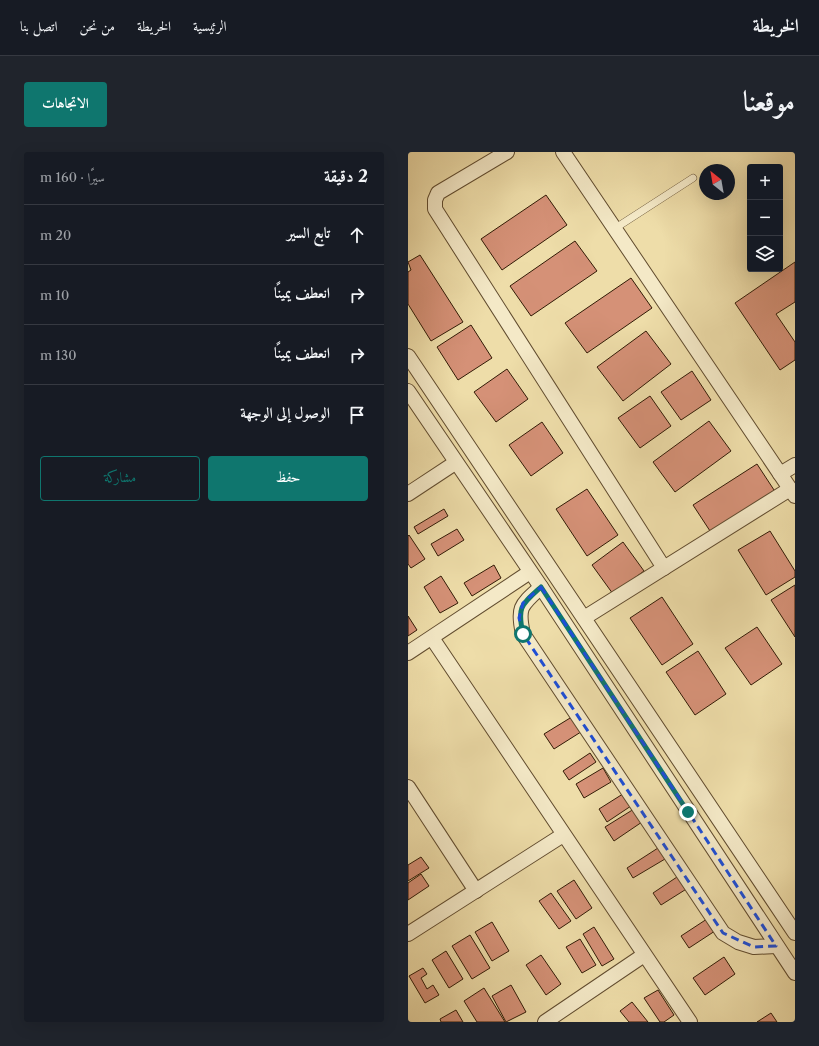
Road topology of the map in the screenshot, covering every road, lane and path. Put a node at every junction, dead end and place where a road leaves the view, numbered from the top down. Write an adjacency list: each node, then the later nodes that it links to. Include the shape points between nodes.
1 (507, 152): 12 (street, via 438,193 435,209)
2 (563, 152): 4 (street)
3 (693, 178): 4 (lane)
4 (614, 228): 9 (street)
5 (408, 356): 15 (street)
6 (408, 391): 7 (street)
7 (455, 462): 11 (street); 13 (street)
8 (795, 464): 9 (street)
9 (780, 474): 10 (street)
10 (792, 492): 12 (street)
11 (408, 494)
12 (664, 568): 15 (street)
13 (530, 572): 14 (street); 16 (street)
14 (541, 587): 19 (street); 26 (street, via 523,603 519,618 523,634 723,932 738,942 754,947)
15 (584, 618): 18 (street)
16 (432, 638): 17 (street); 21 (street)
17 (408, 653)
18 (616, 667): 19 (street); 23 (street)
19 (599, 677): 26 (street)
20 (408, 787): 22 (street)
21 (563, 835): 22 (street); 27 (street)
22 (476, 890): 25 (street)
23 (790, 918): 24 (street)
24 (795, 932)
25 (408, 934)
26 (776, 946): 28 (street)
27 (644, 955): 29 (street); 30 (street)
28 (795, 973)
29 (545, 1022)
30 (690, 1022)

